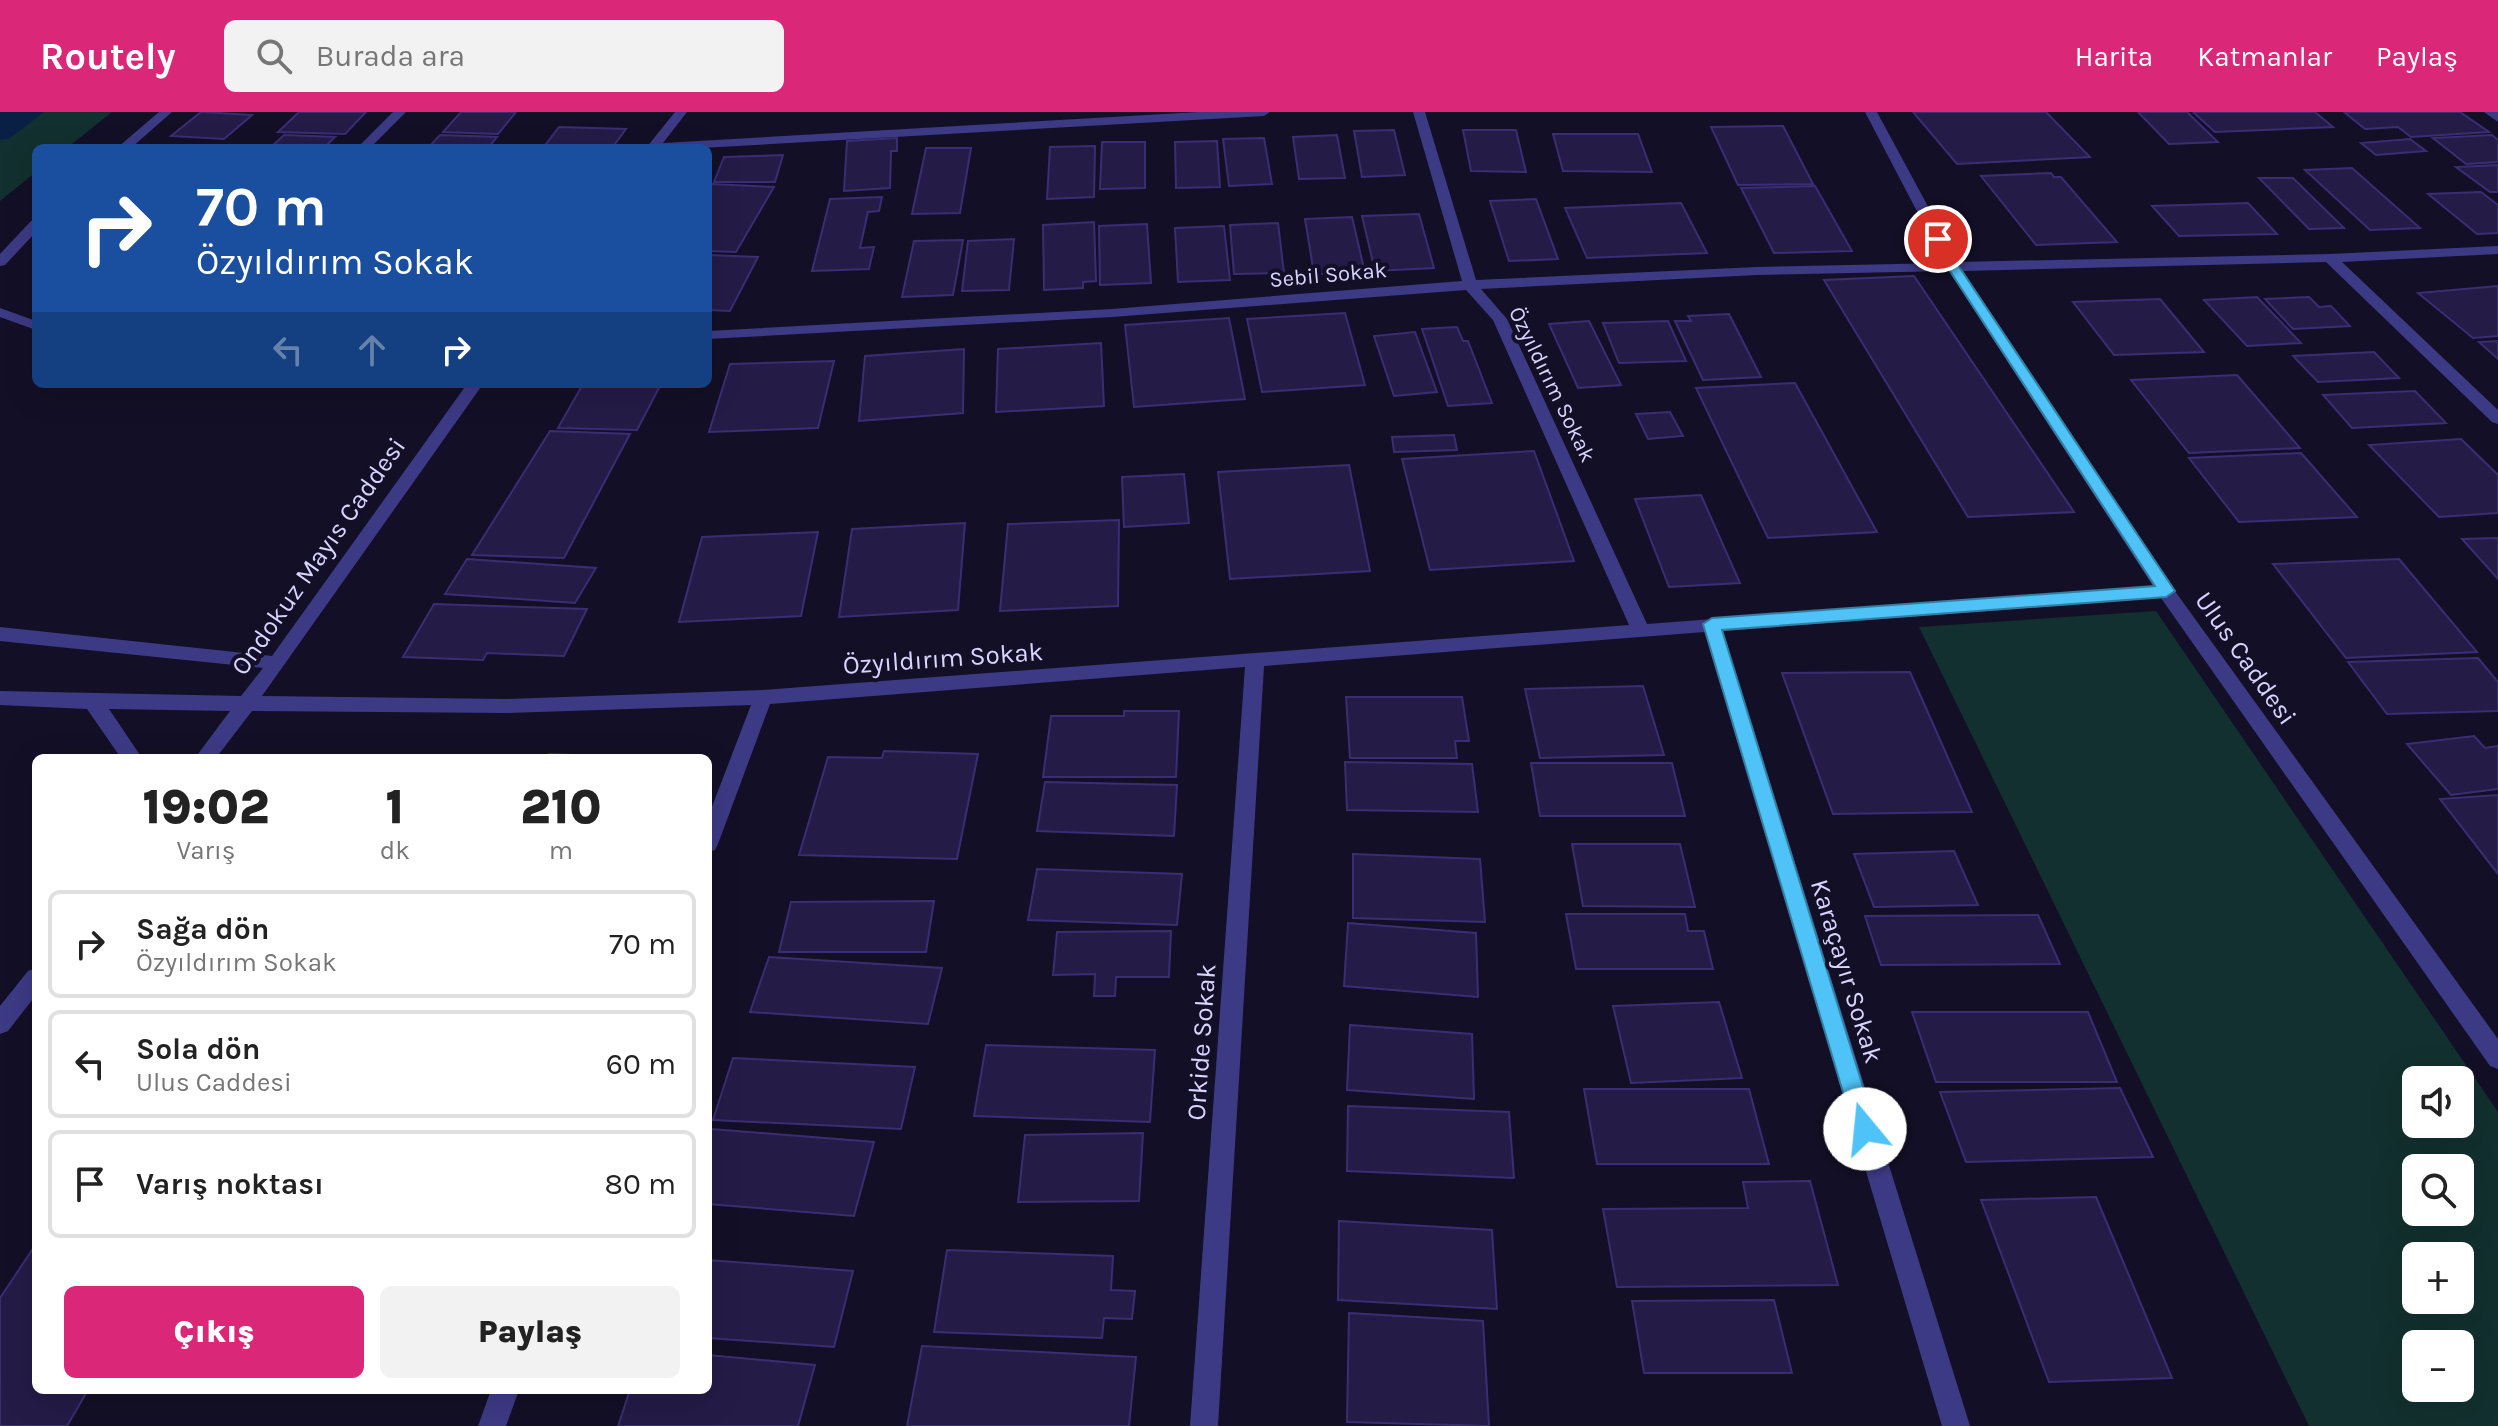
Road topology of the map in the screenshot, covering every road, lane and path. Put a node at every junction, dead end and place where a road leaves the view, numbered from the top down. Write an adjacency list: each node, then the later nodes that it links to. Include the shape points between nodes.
1 (166, 112): 9 (street)
2 (400, 112): 10 (street)
3 (681, 112): 11 (street)
4 (1264, 112): 12 (street)
5 (1419, 112): 18 (street, Özyıldırım Sokak)
6 (1871, 112): 17 (street, Ulus Caddesi)
7 (2490, 112): 8 (street)
8 (2498, 118)
9 (128, 144)
10 (367, 144)
11 (655, 144)
12 (712, 144)
13 (32, 228): 16 (street)
14 (2498, 250): 15 (street, Sebil Sokak)
15 (2330, 258): 17 (street, Sebil Sokak); 23 (street)
16 (0, 262)
17 (1952, 265): 18 (street, Sebil Sokak); 24 (street, Ulus Caddesi)
18 (1470, 285): 21 (street, Sebil Sokak, via 1112,313); 26 (street, Özyıldırım Sokak, via 1500,319)
19 (0, 312): 20 (street)
20 (32, 324)
21 (712, 335)
22 (472, 388): 29 (street, Ondokuz Mayıs Caddesi)
23 (2498, 419)
24 (2166, 591): 25 (street, Özyıldırım Sokak); 39 (street, Ulus Caddesi)
25 (1712, 624): 26 (street, Özyıldırım Sokak); 43 (street, Karaçayır Sokak)
26 (1640, 629): 28 (street, Özyıldırım Sokak)
27 (0, 634): 29 (street)
28 (1255, 661): 30 (street, Özyıldırım Sokak); 42 (street, Orkide Sokak)
29 (277, 663): 33 (street, Ondokuz Mayıs Caddesi)
30 (763, 697): 33 (street, Özyıldırım Sokak, via 507,706); 36 (street)
31 (3, 698): 32 (street, Özyıldırım Sokak)
32 (93, 702): 33 (street, Özyıldırım Sokak); 34 (street)
33 (248, 702): 35 (street, Ondokuz Mayıs Caddesi)
34 (129, 754)
35 (208, 754)
36 (712, 833)
37 (32, 983): 38 (street)
38 (0, 1024)
39 (2498, 1058)
40 (504, 1394): 41 (street)
41 (492, 1426)
42 (1204, 1426)
43 (1956, 1426)

